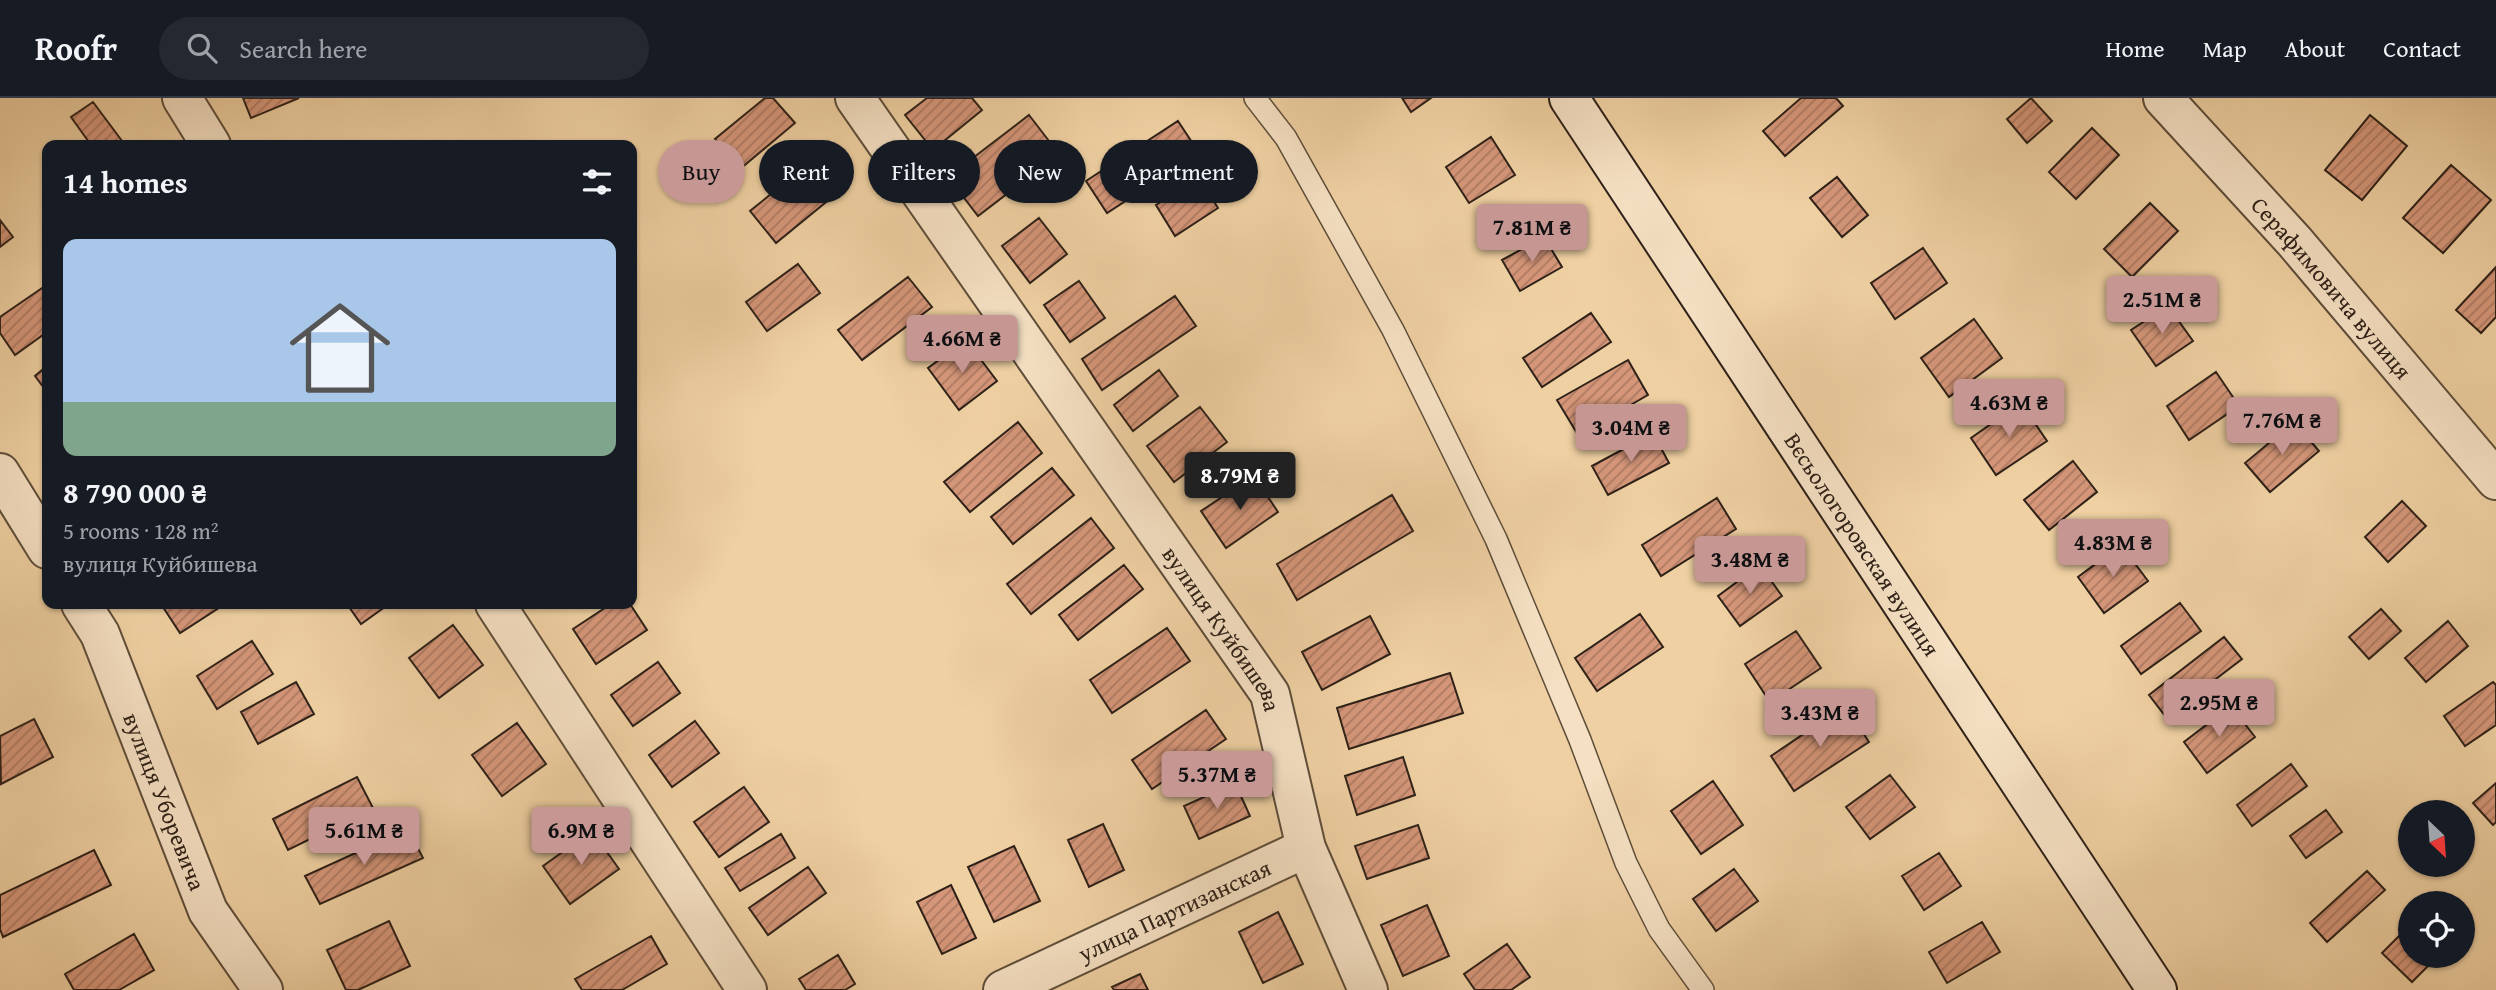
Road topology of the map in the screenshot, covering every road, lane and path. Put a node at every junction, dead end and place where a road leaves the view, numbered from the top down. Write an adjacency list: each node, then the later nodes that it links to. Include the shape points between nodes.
1 (183, 98): 6 (street)
2 (855, 98): 12 (street, вулиця Куйбишева, via 1270,694)
3 (1255, 98): 17 (lane, via 1286,138 1393,330 1496,539 1626,863 1658,929)
4 (1569, 98): 18 (street, Вєсьологоровская вулиця)
5 (2163, 98): 8 (street, Серафимовича вулиця, via 2295,242)
6 (208, 140)
7 (0, 473): 9 (street)
8 (2496, 480)
9 (42, 541)
10 (84, 609): 13 (street, вулиця Уборевича, via 100,634 208,911)
11 (498, 609): 14 (street)
12 (1306, 848): 15 (street, улица Партизанская); 16 (street, вулиця Куйбишева)
13 (263, 990)
14 (747, 990)
15 (1003, 990)
16 (1367, 990)
17 (1703, 990)
18 (2157, 990)

